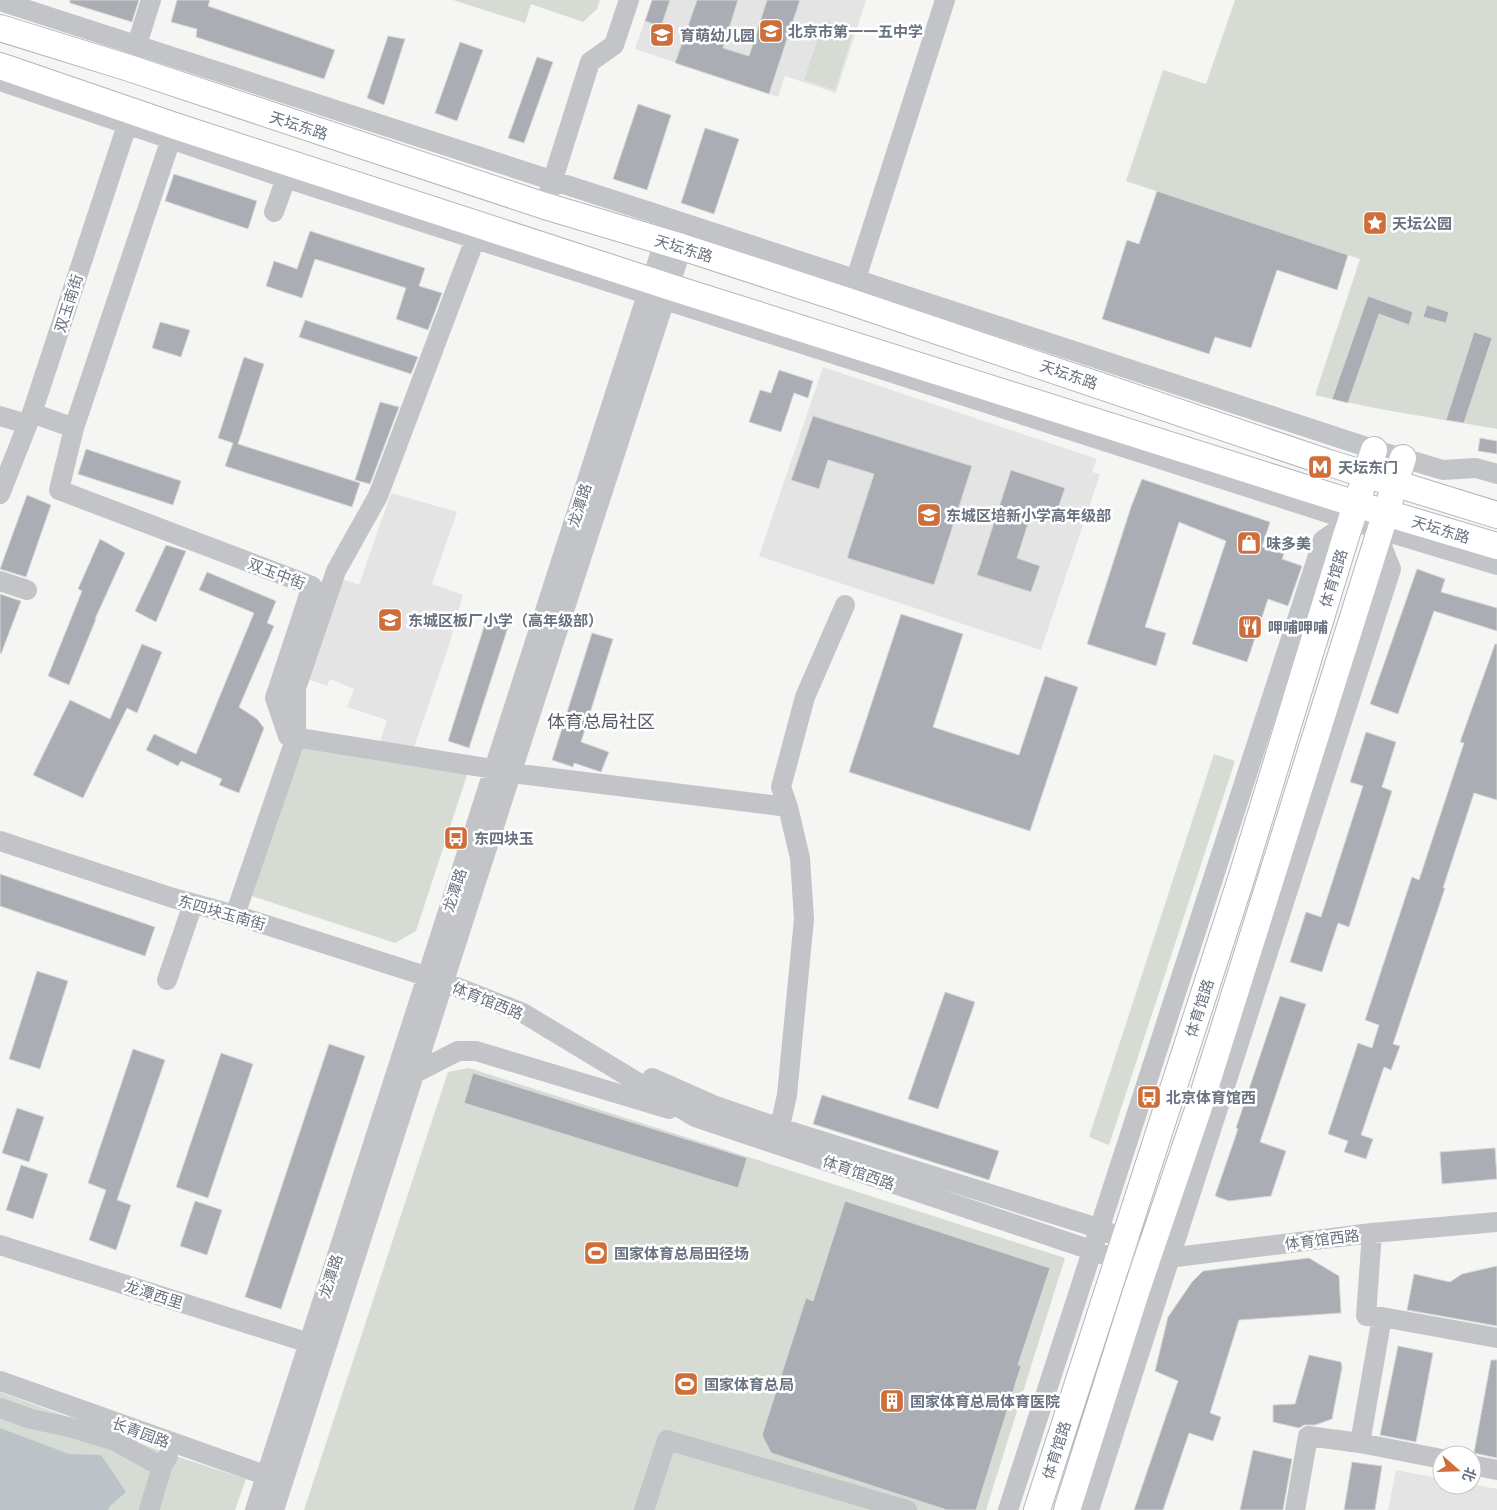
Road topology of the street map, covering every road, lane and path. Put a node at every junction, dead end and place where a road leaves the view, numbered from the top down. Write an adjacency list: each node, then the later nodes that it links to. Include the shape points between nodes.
1 (152, 0): 6 (street)
2 (629, 0): 12 (street, via 614,45 590,62)
3 (945, 0): 18 (street)
4 (0, 1): 6 (street)
5 (0, 28): 6 (main road, 天坛东路)
6 (133, 56): 12 (street); 13 (main road, 天坛东路)
7 (0, 66): 9 (main road, 天坛东路)
8 (0, 82): 9 (street)
9 (130, 118): 10 (main road, 天坛东路); 20 (street, 双玉南街)
10 (173, 133): 11 (street); 15 (main road, 天坛东路); 21 (street)
11 (286, 178): 14 (street); 15 (street)
12 (553, 180): 13 (street); 18 (street)
13 (545, 206): 16 (main road, 天坛东路)
14 (274, 212)
15 (478, 232): 17 (main road, 天坛东路); 36 (street, via 378,496 336,570 296,688)
16 (673, 245): 17 (street, 龙潭路); 18 (main road, 天坛东路)
17 (658, 290): 28 (main road, 天坛东路); 37 (street, 龙潭路)
18 (852, 290): 22 (street); 25 (main road, 天坛东路)
19 (0, 416): 20 (street)
20 (29, 419): 21 (street); 27 (street, 双玉南街)
21 (74, 428): 36 (street, 双玉中街, via 59,490 312,586 275,698 288,736)
22 (1374, 450): 23 (street); 25 (main road)
23 (1404, 458): 24 (street, via 1443,470 1476,468); 26 (main road, 体育馆路)
24 (1497, 474)
25 (1366, 475): 26 (main road, 天坛东路); 28 (main road)
26 (1396, 485): 29 (main road, 天坛东路); 30 (main road, 体育馆路)
27 (0, 494)
28 (1354, 512): 30 (main road, 天坛东路); 49 (street, via 1323,540); 52 (main road, 体育馆路)
29 (1497, 515)
30 (1384, 522): 31 (main road, 天坛东路); 32 (street, 天坛东路); 54 (main road, 体育馆路, via 1202,1098)
31 (1497, 546)
32 (1497, 565)
33 (0, 581): 34 (street)
34 (27, 590)
35 (845, 605): 38 (street, via 804,697 781,787)
36 (296, 738): 37 (street); 41 (street)
37 (502, 771): 38 (street); 42 (street, 龙潭路)
38 (788, 808): 47 (street, via 800,858 804,919 788,1085)
39 (0, 841): 40 (street, 东四块玉南街)
40 (193, 904): 41 (street, 东四块玉南街); 43 (street)
41 (235, 915): 42 (street, 东四块玉南街)
42 (436, 979): 44 (street, 体育馆西路, via 523,1013); 45 (street, 龙潭路); 57 (street, 龙潭路)
43 (167, 980)
44 (584, 1048): 46 (street, 体育馆西路); 47 (street, 体育馆西路)
45 (415, 1073): 46 (street, via 458,1051 476,1051); 66 (street, 龙潭路)
46 (695, 1117): 47 (street, 体育馆西路)
47 (778, 1136): 49 (street, 体育馆西路); 53 (street, 体育馆西路)
48 (1497, 1222): 50 (street, 体育馆西路)
49 (1098, 1228): 52 (street, 体育馆西路); 53 (street)
50 (1372, 1233): 54 (street, 体育馆西路); 55 (street)
51 (0, 1245): 57 (street, 龙潭西里)
52 (1121, 1249): 53 (street, 体育馆西路); 54 (street, 体育馆西路); 73 (main road, 体育馆路)
53 (1091, 1251): 72 (street)
54 (1158, 1259): 74 (main road, 体育馆路); 75 (street)
55 (1374, 1316): 56 (street); 61 (street)
56 (1497, 1338)
57 (308, 1343): 66 (street, 龙潭路)
58 (0, 1381): 60 (street, 长青园路)
59 (0, 1408): 63 (street, via 115,1441)
60 (174, 1443): 63 (street); 66 (street, 长青园路)
61 (1360, 1443): 62 (street); 76 (street, via 1308,1436)
62 (1432, 1457)
63 (162, 1467): 67 (street)
64 (1482, 1467): 65 (street)
65 (1497, 1470)
66 (275, 1479): 68 (street, 龙潭路); 69 (street, 龙潭路)
67 (150, 1510)
68 (255, 1510)
69 (274, 1510)
70 (644, 1510): 71 (street, via 667,1440)
71 (907, 1510)
72 (1008, 1510)
73 (1037, 1510)
74 (1068, 1510)
75 (1089, 1510)
76 (1295, 1510)

